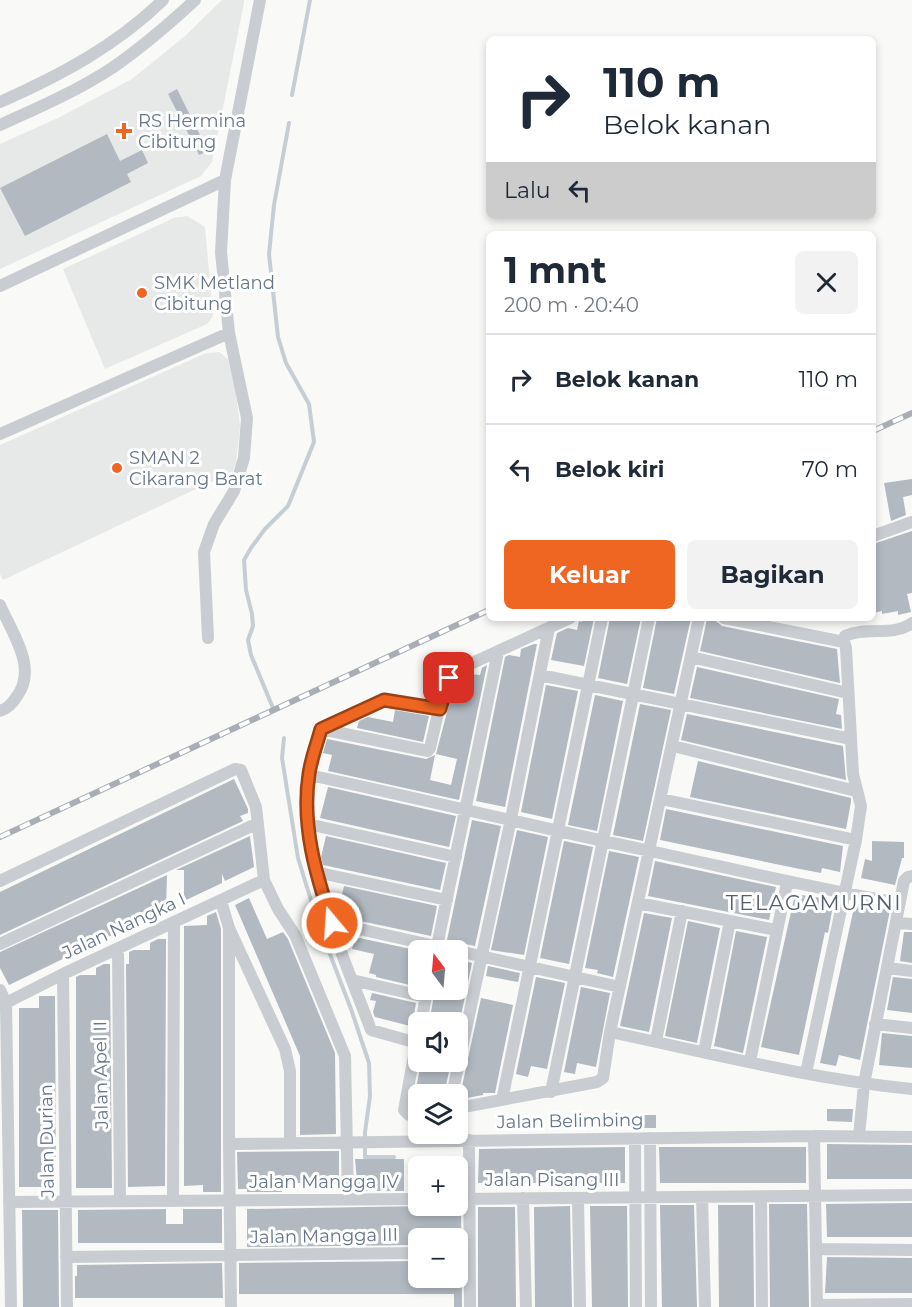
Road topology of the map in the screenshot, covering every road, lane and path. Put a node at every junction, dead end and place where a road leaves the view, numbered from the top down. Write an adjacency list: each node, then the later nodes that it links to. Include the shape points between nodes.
1 (195, 0): 4 (street)
2 (260, 0): 7 (street)
3 (159, 4): 4 (street); 5 (street, via 100,50 46,82)
4 (169, 24): 6 (street, via 111,68 54,101)
5 (0, 102)
6 (0, 125)
7 (225, 180): 8 (street); 9 (street, via 221,252)
8 (0, 286)
9 (229, 333): 10 (street); 22 (street, via 247,418 244,458 234,491 214,524 204,552)
10 (0, 434)
11 (912, 522): 12 (street)
12 (876, 535)
13 (0, 605): 32 (street, via 24,658 27,675 22,690 9,707)
14 (564, 621): 21 (street)
15 (601, 621): 27 (street)
16 (648, 621): 29 (street)
17 (698, 621): 25 (street)
18 (752, 621): 20 (street)
19 (912, 623): 23 (street, via 899,629 859,631 845,636)
20 (780, 624): 23 (street)
21 (549, 628): 24 (street); 26 (street)
22 (208, 638)
23 (844, 642): 28 (street)
24 (498, 652): 31 (street, via 452,674); 39 (street)
25 (691, 657): 28 (street); 30 (street)
26 (540, 675): 27 (street); 40 (street)
27 (588, 685): 29 (street); 43 (street)
28 (848, 693): 34 (street)
29 (634, 694): 30 (street); 45 (street)
30 (681, 704): 34 (street); 35 (street)
31 (440, 709): 33 (street, via 384,700); 33 (street, via 428,751)
32 (0, 711)
33 (321, 729): 36 (street)
34 (851, 740): 37 (street)
35 (673, 746): 37 (street); 38 (street)
36 (309, 774): 39 (street); 42 (street)
37 (856, 791): 44 (street, via 861,806)
38 (661, 799): 44 (street); 46 (street)
39 (466, 808): 40 (street); 47 (street)
40 (511, 819): 43 (street); 71 (street)
41 (258, 823): 50 (street); 51 (street, via 250,788 237,768); 68 (street)
42 (308, 824): 47 (street); 48 (street)
43 (558, 831): 45 (street); 72 (street)
44 (856, 840): 53 (street)
45 (603, 842): 46 (street); 76 (street)
46 (650, 851): 52 (street); 56 (street)
47 (456, 857): 54 (street)
48 (315, 872): 54 (street); 62 (street)
49 (912, 876): 57 (street, via 904,881)
50 (264, 880): 55 (street, Jalan Nangka I); 105 (street, via 295,935 344,1053)
51 (0, 881)
52 (787, 883): 53 (street); 65 (street)
53 (844, 894): 57 (street); 89 (street)
54 (447, 900): 66 (street)
55 (220, 901): 60 (street, Jalan Nangka I); 64 (street)
56 (639, 903): 58 (street); 78 (street)
57 (900, 903): 61 (street)
58 (682, 911): 59 (street); 86 (street)
59 (730, 921): 65 (street); 87 (street)
60 (174, 922): 69 (street, Jalan Nangka I); 121 (street)
61 (897, 922): 63 (street); 73 (street)
62 (332, 923): 67 (street); 77 (street)
63 (912, 924)
64 (229, 928): 104 (street, via 285,1049 290,1071); 106 (street)
65 (776, 930): 88 (street)
66 (438, 940)
67 (408, 941)
68 (0, 944)
69 (118, 949): 75 (street, Jalan Nangka I); 120 (street, Jalan Apel II)
70 (468, 953): 71 (street)
71 (481, 955): 72 (street); 90 (street)
72 (530, 966): 76 (street); 95 (street)
73 (888, 968): 74 (street); 82 (street)
74 (912, 971)
75 (63, 974): 81 (street, Jalan Nangka I); 123 (street, Jalan Durian)
76 (575, 976): 78 (street); 94 (street)
77 (352, 980): 80 (street); 85 (street, via 372,1032)
78 (620, 987): 84 (street)
79 (0, 990): 81 (street)
80 (408, 990)
81 (3, 1005): 122 (street)
82 (875, 1024): 83 (street); 91 (street)
83 (912, 1028)
84 (610, 1032): 86 (street); 94 (street, via 603,1078)
85 (408, 1037)
86 (656, 1041): 87 (street)
87 (704, 1052): 88 (street)
88 (750, 1061): 89 (street)
89 (806, 1073): 91 (street)
90 (454, 1084)
91 (864, 1084): 92 (street); 99 (street)
92 (912, 1089)
93 (408, 1090): 97 (street, via 404,1110)
94 (551, 1092): 95 (street)
95 (502, 1100): 96 (street)
96 (468, 1106)
97 (408, 1114)
98 (814, 1136): 99 (street, Jalan Belimbing); 102 (street, Jalan Belimbing); 109 (street)
99 (859, 1136): 100 (street, Jalan Belimbing)
100 (912, 1137)
101 (635, 1138): 102 (street, Jalan Belimbing); 103 (street, Jalan Belimbing); 110 (street)
102 (650, 1138): 111 (street)
103 (469, 1140): 105 (street, Jalan Belimbing); 107 (street)
104 (290, 1143): 105 (street, Jalan Belimbing); 106 (street, Jalan Belimbing)
105 (347, 1143): 117 (street)
106 (229, 1144): 119 (street)
107 (467, 1156)
108 (912, 1195): 109 (street, Jalan Pisang III)
109 (815, 1196): 113 (street, Jalan Pisang III); 124 (street)
110 (636, 1197): 111 (street, Jalan Pisang III); 116 (street, Jalan Pisang III); 138 (street)
111 (650, 1197): 112 (street, Jalan Pisang III); 139 (street)
112 (702, 1197): 113 (street, Jalan Pisang III); 140 (street)
113 (761, 1197): 141 (street)
114 (468, 1198): 115 (street, Jalan Pisang III)
115 (523, 1198): 116 (street, Jalan Pisang III); 136 (street)
116 (578, 1198): 137 (street)
117 (348, 1199): 118 (street, Jalan Mangga IV); 119 (street, Jalan Mangga IV)
118 (408, 1199)
119 (230, 1200): 121 (street, Jalan Mangga IV); 127 (street)
120 (120, 1201): 121 (street, Jalan Mangga IV); 123 (street, Jalan Mangga IV)
121 (173, 1201)
122 (9, 1202): 123 (street, Jalan Mangga IV); 132 (street)
123 (66, 1202): 128 (street, Jalan Durian)
124 (816, 1249): 125 (street); 131 (street)
125 (912, 1250)
126 (408, 1253): 127 (street, Jalan Mangga III)
127 (230, 1255): 128 (street, Jalan Mangga III); 134 (street)
128 (66, 1257): 133 (street, Jalan Durian)
129 (468, 1288): 135 (street)
130 (912, 1304): 131 (street)
131 (817, 1306)
132 (11, 1307)
133 (67, 1307)
134 (231, 1307)
135 (470, 1307)
136 (526, 1307)
137 (580, 1307)
138 (636, 1307)
139 (651, 1307)
140 (705, 1307)
141 (762, 1307)

